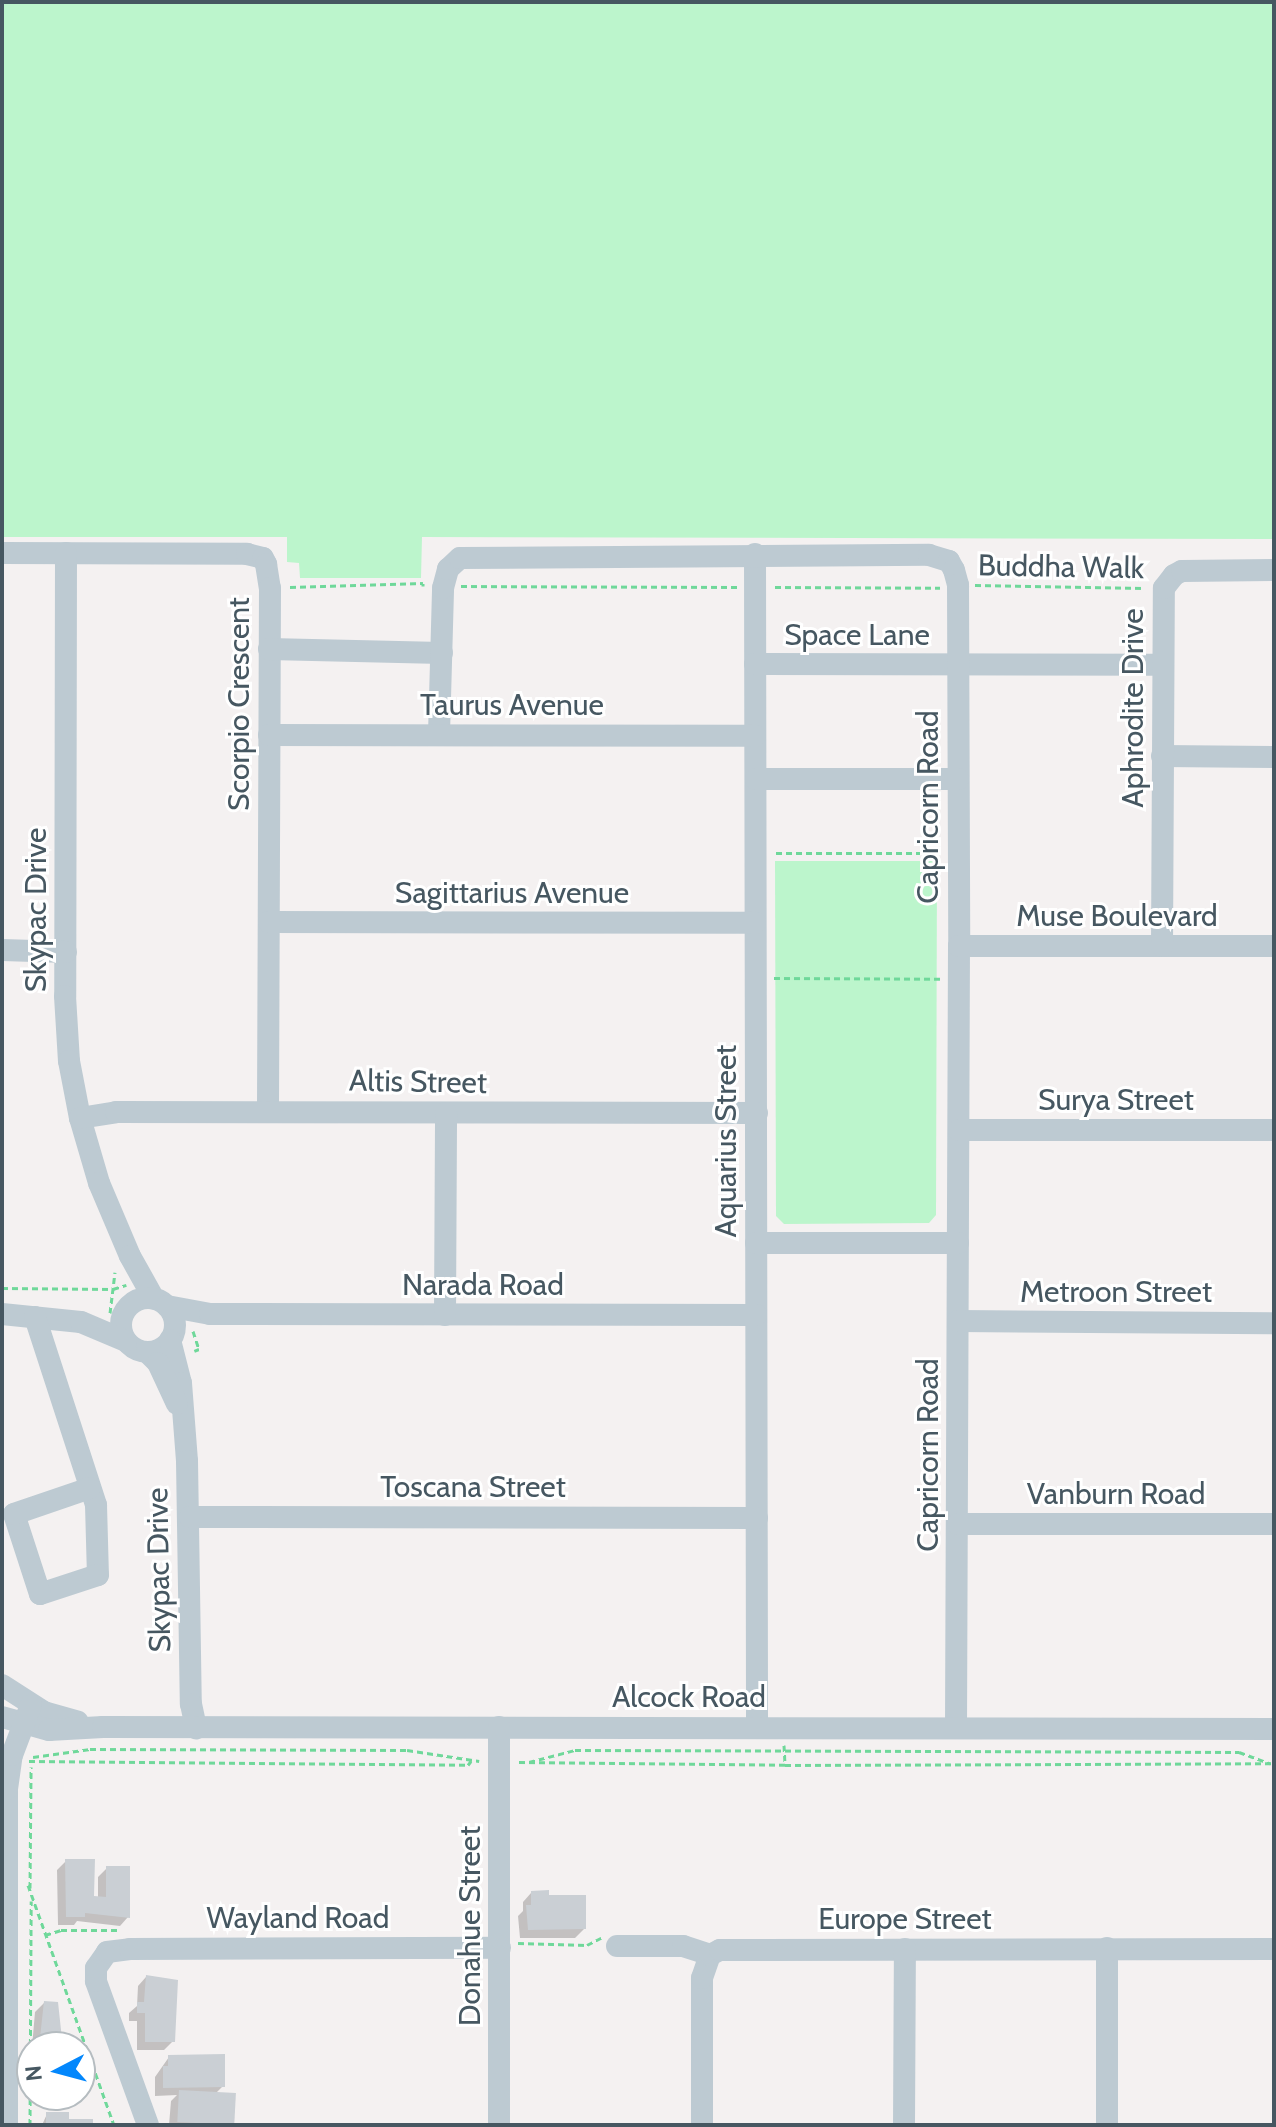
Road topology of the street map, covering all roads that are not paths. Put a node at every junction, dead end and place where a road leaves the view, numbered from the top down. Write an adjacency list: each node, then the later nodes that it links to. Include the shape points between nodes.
1 (2, 553): 2 (street, Scorpio Crescent)
2 (66, 553): 5 (street, Scorpio Crescent, via 256,555 266,564 270,588); 23 (street, Skypac Drive)
3 (755, 554): 6 (street, via 460,558 445,578); 7 (street, Aquarius Street); 9 (street, Capricorn Road, via 929,555 949,561 967,585)
4 (1274, 570): 8 (street, Aphrodite Drive, via 1174,575 1164,588)
5 (269, 649): 6 (street); 11 (street, Scorpio Crescent)
6 (442, 653): 10 (street)
7 (755, 664): 9 (street, Space Lane); 12 (street, Aquarius Street)
8 (1162, 665): 9 (street, Space Lane); 13 (street, Aphrodite Drive)
9 (958, 666): 16 (street, Capricorn Road)
10 (439, 734): 11 (street, Taurus Avenue); 12 (street, Taurus Avenue)
11 (269, 735): 17 (street, Scorpio Crescent)
12 (755, 736): 15 (street, Aquarius Street)
13 (1162, 756): 14 (street); 20 (street, Aphrodite Drive)
14 (1274, 757)
15 (756, 779): 16 (street); 18 (street, Aquarius Street)
16 (958, 779): 19 (street, Capricorn Road)
17 (269, 922): 18 (street, Sagittarius Avenue); 24 (street, Scorpio Crescent)
18 (755, 923): 26 (street, Aquarius Street)
19 (959, 946): 20 (street, Muse Boulevard); 28 (street, Capricorn Road)
20 (1162, 946): 21 (street, Muse Boulevard)
21 (1274, 946)
22 (2, 950): 23 (street)
23 (66, 952): 27 (street, Skypac Drive, via 67,1040)
24 (268, 1111): 25 (street, Altis Street); 27 (street, Altis Street, via 116,1112)
25 (446, 1113): 26 (street, Altis Street); 37 (street)
26 (757, 1113): 30 (street, Aquarius Street)
27 (80, 1118): 32 (street, Skypac Drive, via 99,1183)
28 (959, 1130): 29 (street, Surya Street); 31 (street, Capricorn Road)
29 (1274, 1130)
30 (756, 1243): 31 (street); 38 (street, Aquarius Street)
31 (958, 1243): 40 (street, Capricorn Road)
32 (130, 1256): 33 (street, Skypac Drive); 34 (street, Skypac Drive)
33 (161, 1302): 34 (street, via 142,1299); 36 (street, Narada Road); 43 (street, via 174,1320)
34 (126, 1310): 41 (street); 44 (street, via 121,1328)
35 (2, 1314): 39 (street)
36 (210, 1314): 37 (street, Narada Road); 43 (street, Narada Road)
37 (445, 1315): 38 (street, Narada Road)
38 (756, 1315): 49 (street, Aquarius Street)
39 (35, 1317): 41 (street); 47 (street)
40 (958, 1321): 42 (street, Metroon Street); 50 (street, Capricorn Road)
41 (81, 1322): 44 (street)
42 (1274, 1323)
43 (171, 1338): 45 (street); 46 (street, Skypac Drive)
44 (126, 1341): 45 (street)
45 (147, 1352): 46 (street, Skypac Drive, via 158,1363)
46 (181, 1412): 48 (street, Skypac Drive)
47 (90, 1488): 47 (street, via 96,1505 98,1575 40,1594 14,1514)
48 (190, 1517): 49 (street, Toscana Street); 57 (street, Skypac Drive, via 191,1704)
49 (757, 1518): 55 (street, Aquarius Street)
50 (958, 1524): 51 (street, Vanburn Road); 56 (street, Capricorn Road)
51 (1274, 1524)
52 (2, 1685): 53 (street, Alcock Road)
53 (18, 1716): 57 (street, Alcock Road, via 49,1730); 59 (street, via 8,1776)
54 (499, 1727): 55 (street, Alcock Road); 57 (street, Alcock Road); 61 (street, Donahue Street)
55 (757, 1727): 56 (street, Alcock Road)
56 (956, 1727): 58 (street, Alcock Road)
57 (196, 1728)
58 (1274, 1729)
59 (13, 1889): 66 (street)
60 (614, 1938): 65 (street, via 683,1946)
61 (508, 1946): 67 (street, Wayland Road, via 107,1952 96,1968 96,1981); 68 (street, Donahue Street)
62 (1107, 1948): 63 (street, Europe Street); 64 (street, Europe Street); 71 (street)
63 (905, 1949): 65 (street, Europe Street, via 730,1949); 70 (street)
64 (1274, 1949)
65 (710, 1955): 69 (street, via 702,1978)
66 (7, 2125)
67 (148, 2125)
68 (499, 2125)
69 (702, 2125)
70 (904, 2125)
71 (1107, 2125)

